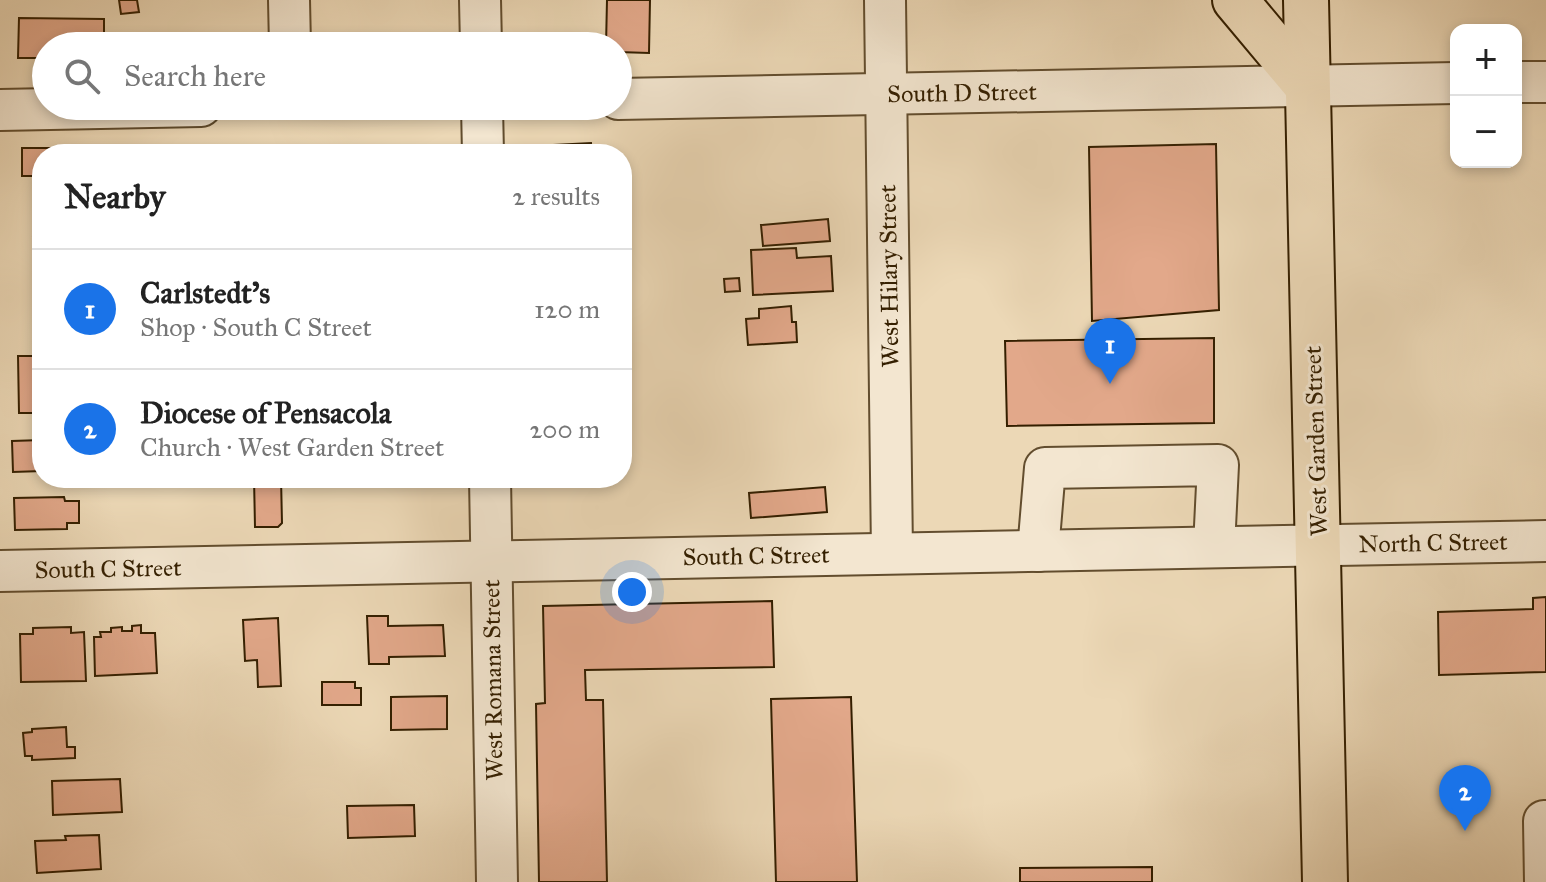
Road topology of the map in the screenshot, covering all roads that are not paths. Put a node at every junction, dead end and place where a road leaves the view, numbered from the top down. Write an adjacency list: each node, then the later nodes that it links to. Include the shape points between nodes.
1 (289, 0): 6 (street)
2 (480, 0): 7 (street)
3 (885, 0): 12 (street, West Hilary Street)
4 (1235, 0): 11 (main road)
5 (1306, 0): 11 (main road, West Garden Street)
6 (290, 32)
7 (481, 32)
8 (1522, 82): 9 (street)
9 (1546, 82)
10 (1450, 83): 11 (street, South D Street)
11 (1307, 86): 12 (street, South D Street); 20 (main road, West Garden Street)
12 (887, 95): 13 (street, South D Street); 23 (street, West Hilary Street)
13 (632, 99)
14 (32, 109): 15 (street)
15 (0, 110)
16 (482, 120): 17 (street)
17 (483, 144)
18 (490, 488): 24 (street, West Romana Street)
19 (1546, 541): 20 (street, North C Street)
20 (1319, 545): 21 (street, South C Street); 28 (main road, West Garden Street)
21 (1214, 547): 22 (street, South C Street); 22 (street, via 1218,465 1045,468)
22 (1038, 551): 23 (street, South C Street)
23 (892, 553): 24 (street, South C Street)
24 (491, 562): 25 (street, South C Street); 27 (street, West Romana Street)
25 (0, 571)
26 (1544, 821): 29 (street)
27 (497, 882)
28 (1325, 882)
29 (1545, 882)

